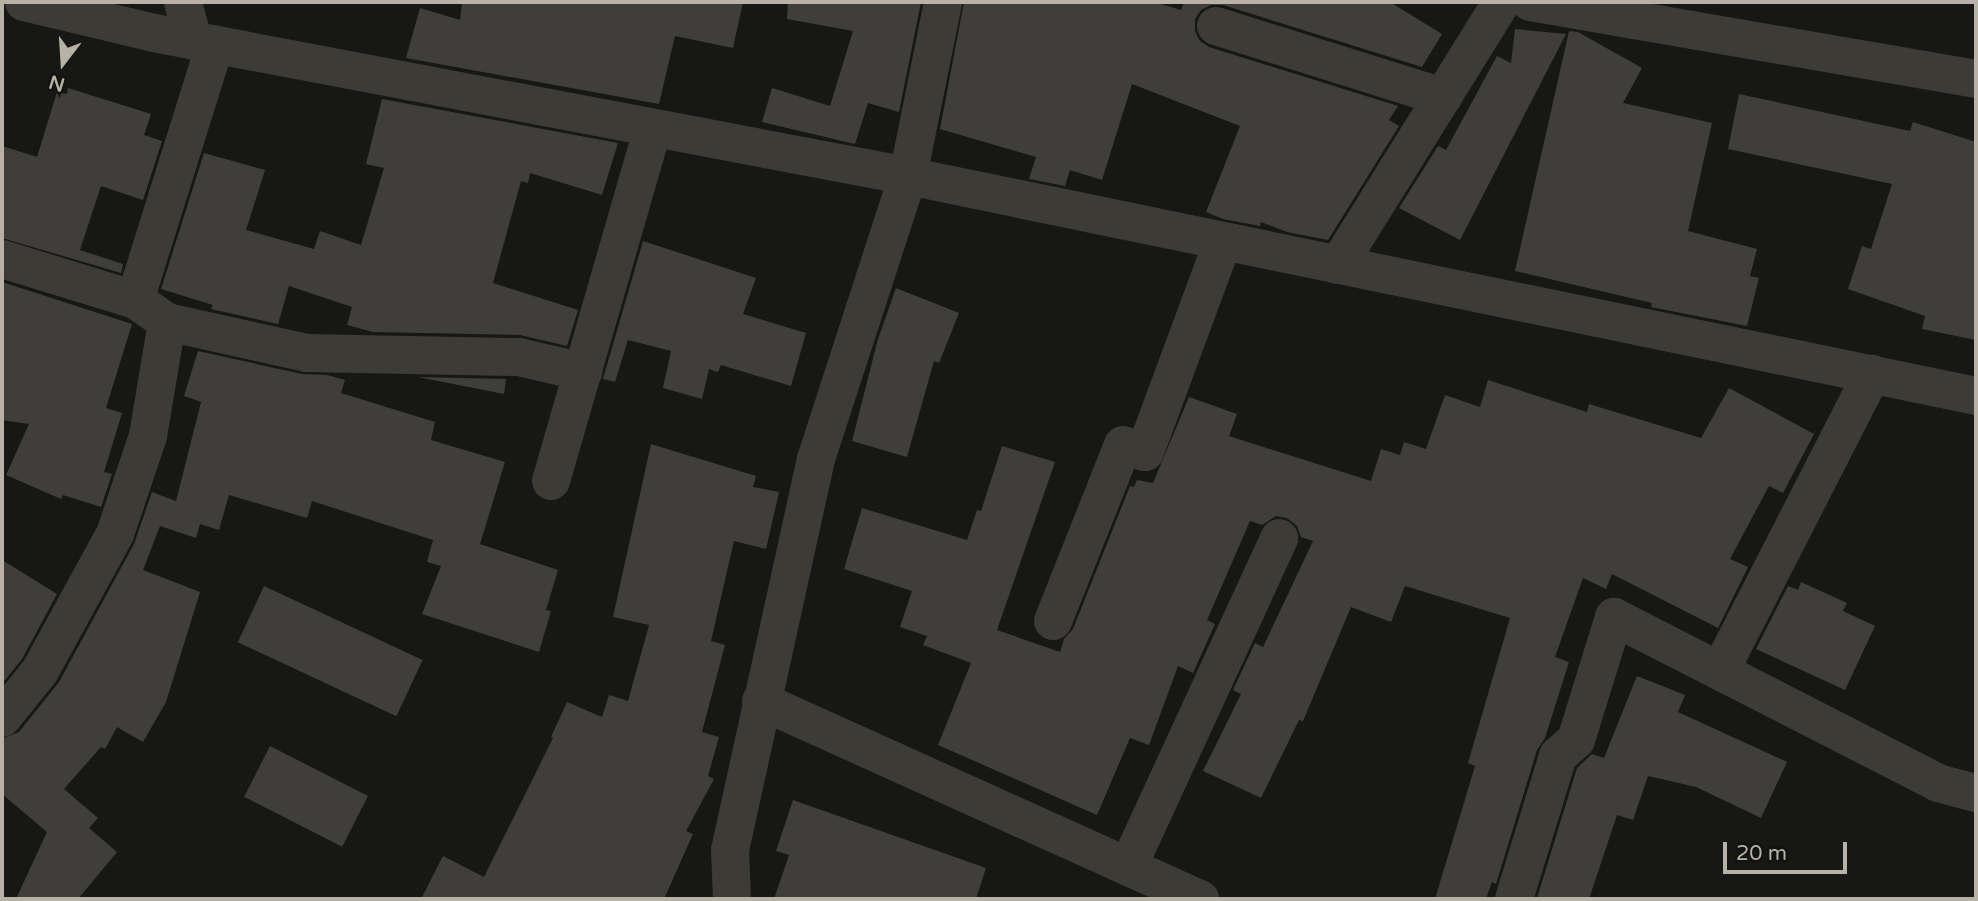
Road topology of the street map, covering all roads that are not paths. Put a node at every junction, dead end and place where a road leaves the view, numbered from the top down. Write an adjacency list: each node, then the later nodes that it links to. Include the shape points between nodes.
1 (24, 2): 7 (street)
2 (183, 2): 7 (street)
3 (943, 2): 11 (street)
4 (1502, 2): 9 (street)
5 (1530, 2): 8 (street)
6 (1216, 26): 9 (street)
7 (204, 42): 10 (street); 15 (street)
8 (1976, 79)
9 (1443, 97): 14 (street)
10 (653, 128): 11 (street); 17 (street)
11 (908, 176): 12 (street); 24 (street, via 816,459)
12 (1223, 241): 14 (street); 22 (street, via 1145,452 1123,445)
13 (2, 259): 15 (street)
14 (1338, 265): 18 (street)
15 (135, 300): 16 (street)
16 (167, 322): 17 (street, via 307,353 519,357); 25 (street, via 148,436 115,534 40,671)
17 (583, 372): 20 (street)
18 (1871, 374): 19 (street); 23 (street)
19 (1976, 396)
20 (551, 481)
21 (1279, 538): 27 (street)
22 (1053, 621)
23 (1720, 671): 26 (street, via 1938,783); 30 (street, via 1614,617 1576,740 1558,756)
24 (761, 701): 27 (street); 28 (street, via 730,850)
25 (2, 719)
26 (1976, 793)
27 (1128, 867): 29 (street)
28 (732, 899)
29 (1200, 899)
30 (1514, 899)

